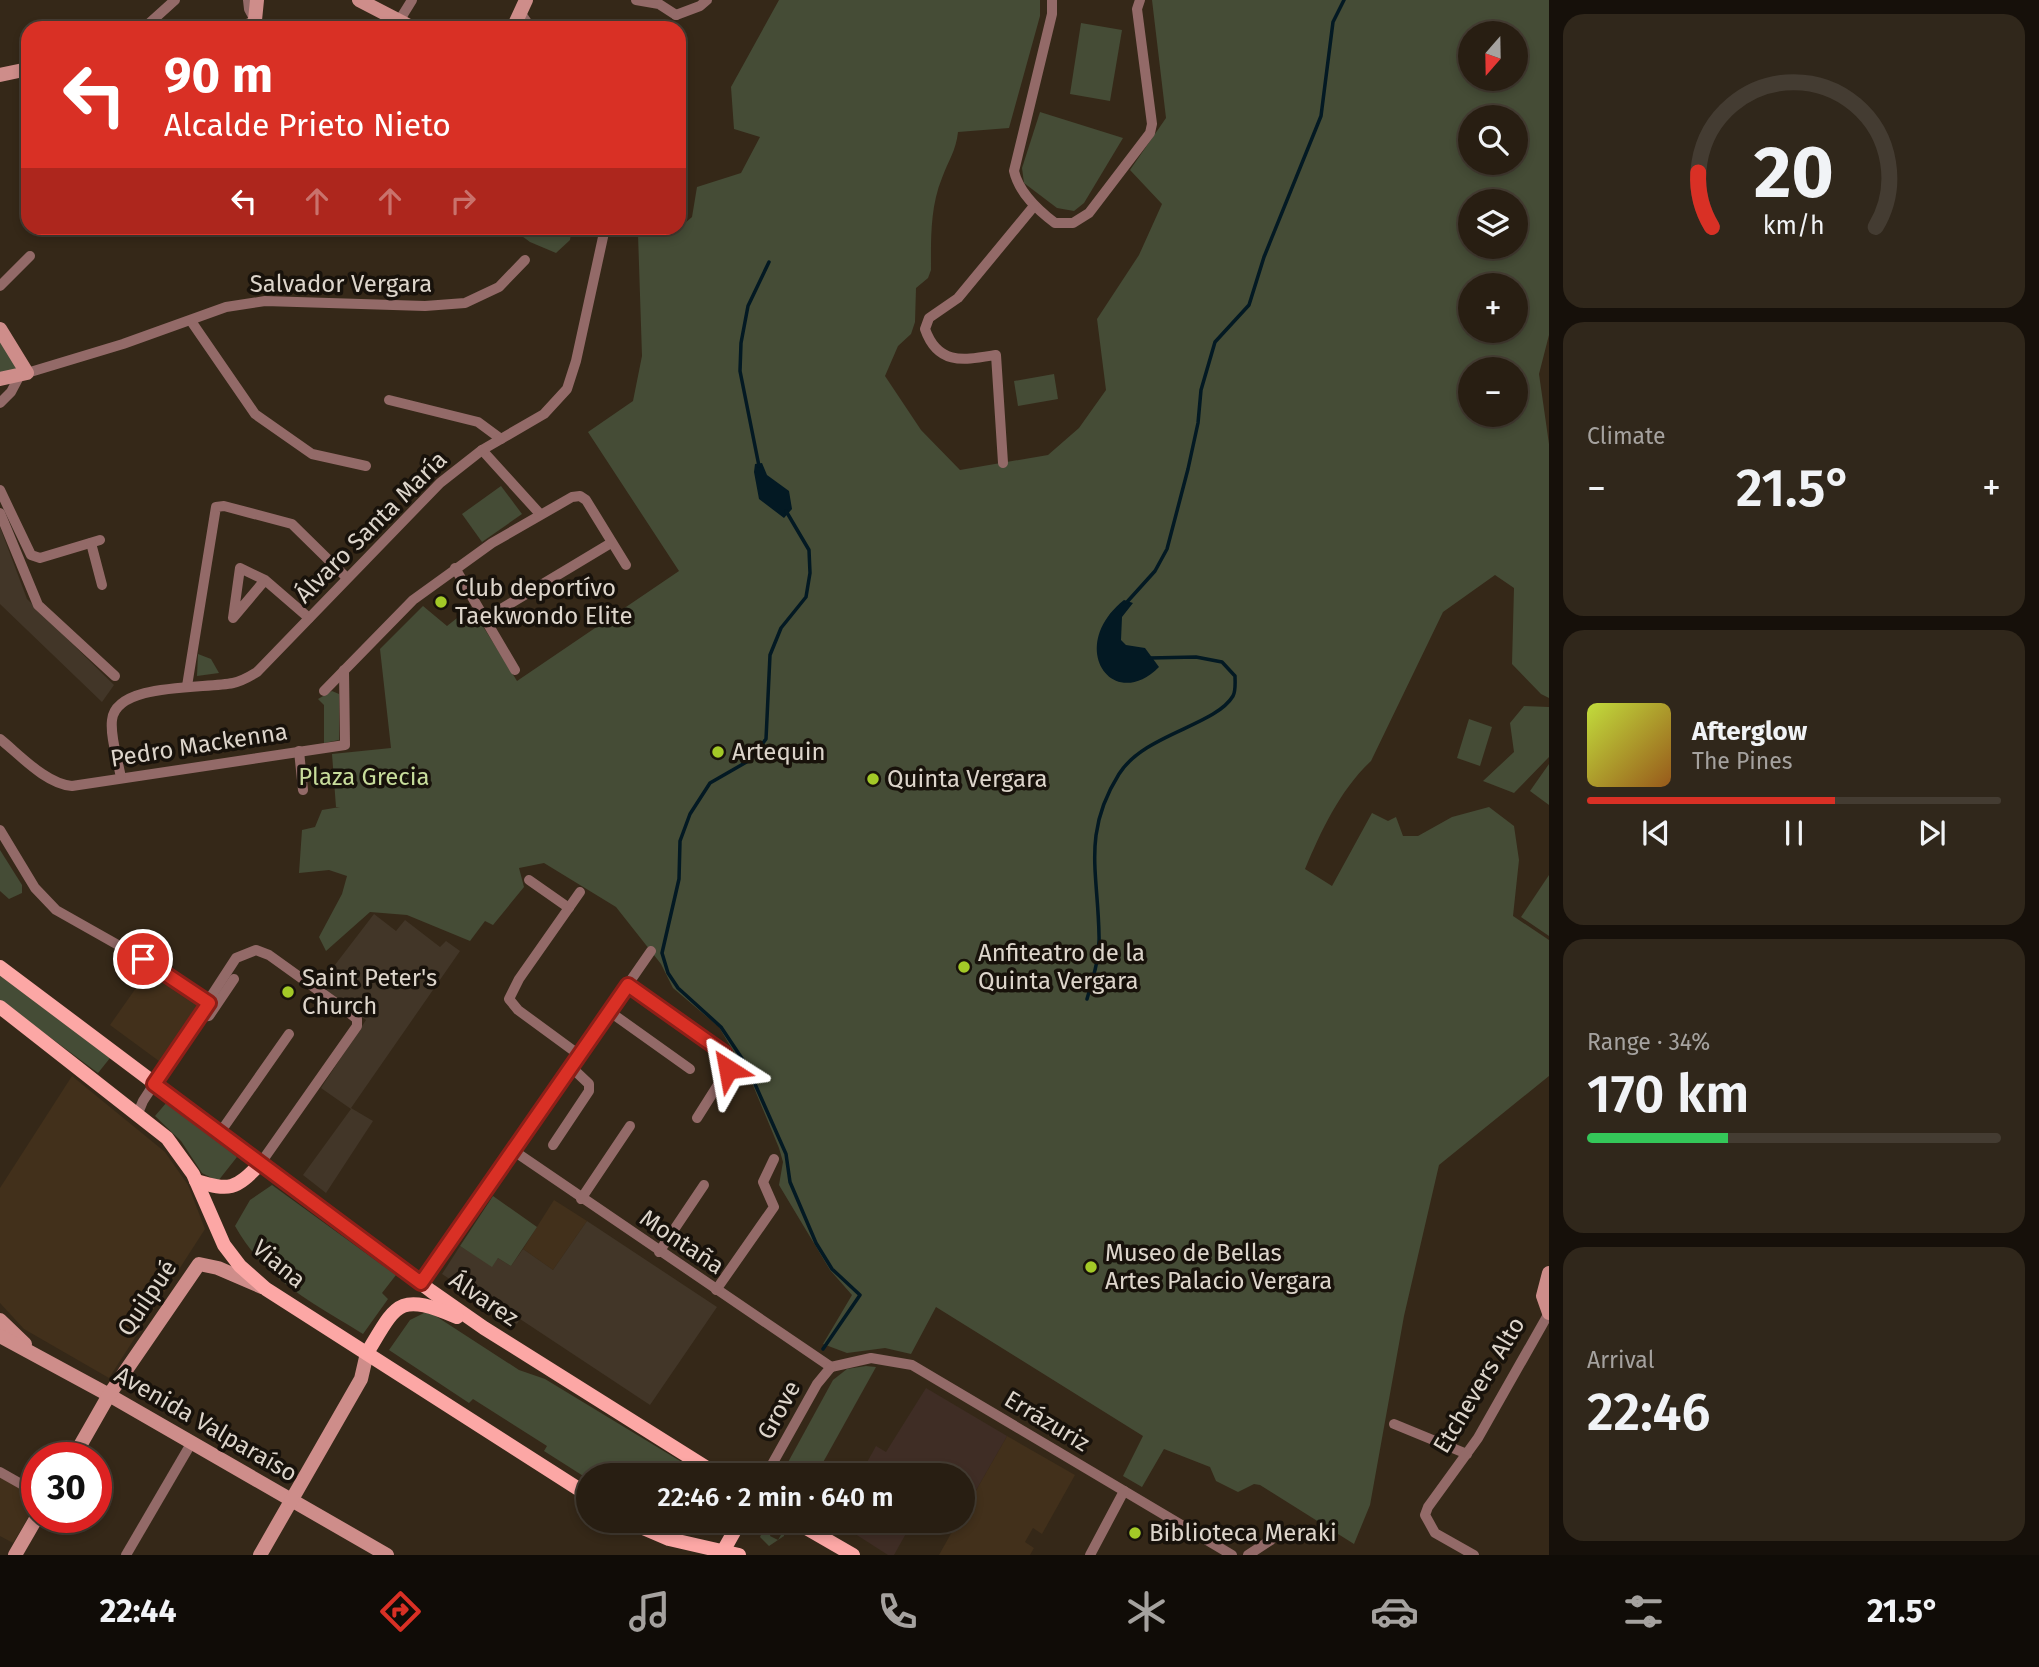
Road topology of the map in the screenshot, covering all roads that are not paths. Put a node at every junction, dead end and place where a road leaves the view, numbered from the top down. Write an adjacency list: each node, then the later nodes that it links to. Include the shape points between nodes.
1 (175, 0): 13 (street)
2 (248, 0): 14 (street)
3 (257, 0): 15 (street)
4 (359, 0): 16 (street)
5 (412, 0): 16 (street)
6 (526, 0): 11 (street)
7 (636, 0): 12 (street, via 659,4)
8 (707, 0): 12 (street)
9 (1052, 0): 22 (street, via 1014,171)
10 (1140, 0): 22 (street, via 1150,133 1081,220 1055,223)
11 (522, 15): 17 (street); 18 (street)
12 (676, 15): 19 (street)
13 (152, 21)
14 (255, 21)
15 (256, 21)
16 (399, 21)
17 (518, 21)
18 (526, 21)
19 (675, 21)
20 (21, 70): 21 (street)
21 (0, 75)
22 (1034, 206): 35 (street, via 958,298 929,318 925,329 934,347 954,360 996,355)
23 (603, 235): 33 (street, Álvaro Santa María, via 567,389 544,414)
24 (30, 256): 26 (street)
25 (525, 260): 27 (street, Salvador Vergara, via 499,286 466,303 265,301 226,307)
26 (0, 286)
27 (191, 321): 29 (street, Salvador Vergara); 36 (street, via 255,414 312,454)
28 (0, 329): 29 (street)
29 (23, 374): 30 (street); 32 (street)
30 (0, 379)
31 (389, 400): 33 (street, via 478,422)
32 (0, 403)
33 (501, 439): 34 (street, Álvaro Santa María)
34 (482, 450): 39 (street); 43 (street, Álvaro Santa María, via 440,482)
35 (1003, 463)
36 (366, 466)
37 (0, 490): 45 (street, via 31,555 40,558 96,542)
38 (0, 513): 50 (street, via 38,605)
39 (540, 514): 40 (street, via 580,496); 42 (street)
40 (611, 543): 41 (street); 47 (street)
41 (626, 565)
42 (455, 568): 47 (street); 48 (street, via 413,600)
43 (348, 578): 46 (street, Álvaro Santa María); 51 (street, via 292,524 216,507)
44 (265, 580): 44 (street, via 239,569 233,618 241,609); 46 (street)
45 (102, 585)
46 (309, 618): 51 (street, Álvaro Santa María, via 249,677 233,683)
47 (486, 618): 49 (street)
48 (344, 670): 52 (street); 54 (street, Pedro Mackenna, via 345,745)
49 (515, 670)
50 (115, 676)
51 (187, 686): 55 (street, Álvaro Santa María, via 131,696 119,705 111,722)
52 (324, 691)
53 (0, 740): 55 (street, Pedro Mackenna, via 62,785)
54 (299, 751): 55 (street, Pedro Mackenna); 56 (street)
55 (121, 778)
56 (303, 790)
57 (0, 830): 65 (street, via 35,888 56,909 164,971)
58 (529, 880): 60 (street)
59 (580, 892): 60 (street)
60 (569, 908): 70 (street, via 509,999)
61 (651, 951): 64 (street)
62 (0, 967): 73 (main road, Álvarez)
63 (234, 979): 68 (street, via 209,1016)
64 (628, 985): 66 (street); 75 (street, via 724,1053 728,1069)
65 (209, 1003): 68 (street); 81 (street, via 236,958 256,950 357,1019 357,1026)
66 (610, 1012): 70 (street); 72 (street)
67 (2, 1014): 74 (main road, Viana)
68 (199, 1017): 73 (street)
69 (289, 1034): 77 (street)
70 (578, 1054): 71 (street)
71 (570, 1066): 78 (street, via 589,1084 589,1091); 79 (street)
72 (690, 1069)
73 (154, 1084): 74 (street); 77 (main road, Álvarez)
74 (138, 1113): 82 (main road, Viana, via 167,1138)
75 (697, 1118)
76 (631, 1126): 84 (street)
77 (219, 1134): 81 (main road, Álvarez)
78 (553, 1145)
79 (512, 1149): 84 (street, Montaña); 87 (street)
80 (774, 1159): 89 (street, via 764,1186 774,1207)
81 (260, 1164): 82 (main road, via 232,1187); 87 (main road, Álvarez)
82 (196, 1181): 88 (main road, Viana, via 224,1245)
83 (704, 1185): 85 (street)
84 (581, 1199): 85 (street, Montaña)
85 (659, 1252): 89 (street, Montaña)
86 (1549, 1273): 90 (street, Etchevers Alto, via 1543,1296)
87 (421, 1283): 92 (main road, Álvarez)
88 (266, 1289): 94 (main road, Viana); 99 (street, Quilpué, via 199,1264)
89 (716, 1290): 97 (street, Montaña)
90 (1549, 1313): 103 (street, Etchevers Alto)
91 (0, 1320): 95 (street)
92 (484, 1328): 94 (main road, via 417,1302 391,1314); 104 (main road, Álvarez)
93 (0, 1336): 95 (street, Avenida Valparaíso)
94 (366, 1353): 96 (main road, Viana); 98 (street)
95 (38, 1358): 99 (street, Avenida Valparaíso)
96 (385, 1365): 98 (street); 108 (main road, Viana)
97 (831, 1367): 105 (street, Grove); 109 (street, Errázuriz, via 871,1359 912,1365)
98 (361, 1379): 110 (street)
99 (109, 1395): 101 (street, Avenida Valparaíso); 102 (street, Quilpué)
100 (1394, 1424): 103 (street)
101 (191, 1441): 110 (street, Avenida Valparaíso); 120 (street)
102 (82, 1442)
103 (1467, 1454): 128 (street, Etchevers Alto, via 1432,1499 1426,1515 1436,1533)
104 (699, 1463)
105 (773, 1463)
106 (0, 1472): 107 (street)
107 (21, 1484)
108 (576, 1487)
109 (1124, 1491): 125 (street); 126 (street, Errázuriz)
110 (292, 1500): 121 (street); 122 (street, Avenida Valparaíso)
111 (28, 1533): 119 (street)
112 (655, 1533): 117 (main road)
113 (733, 1533): 117 (main road)
114 (815, 1533): 124 (main road)
115 (1270, 1540): 127 (street)
116 (0, 1550): 118 (street)
117 (721, 1553): 123 (main road)
118 (9, 1555)
119 (15, 1555)
120 (126, 1555)
121 (260, 1555)
122 (387, 1555)
123 (739, 1555)
124 (853, 1555)
125 (1090, 1555)
126 (1232, 1555)
127 (1248, 1555)
128 (1474, 1555)

